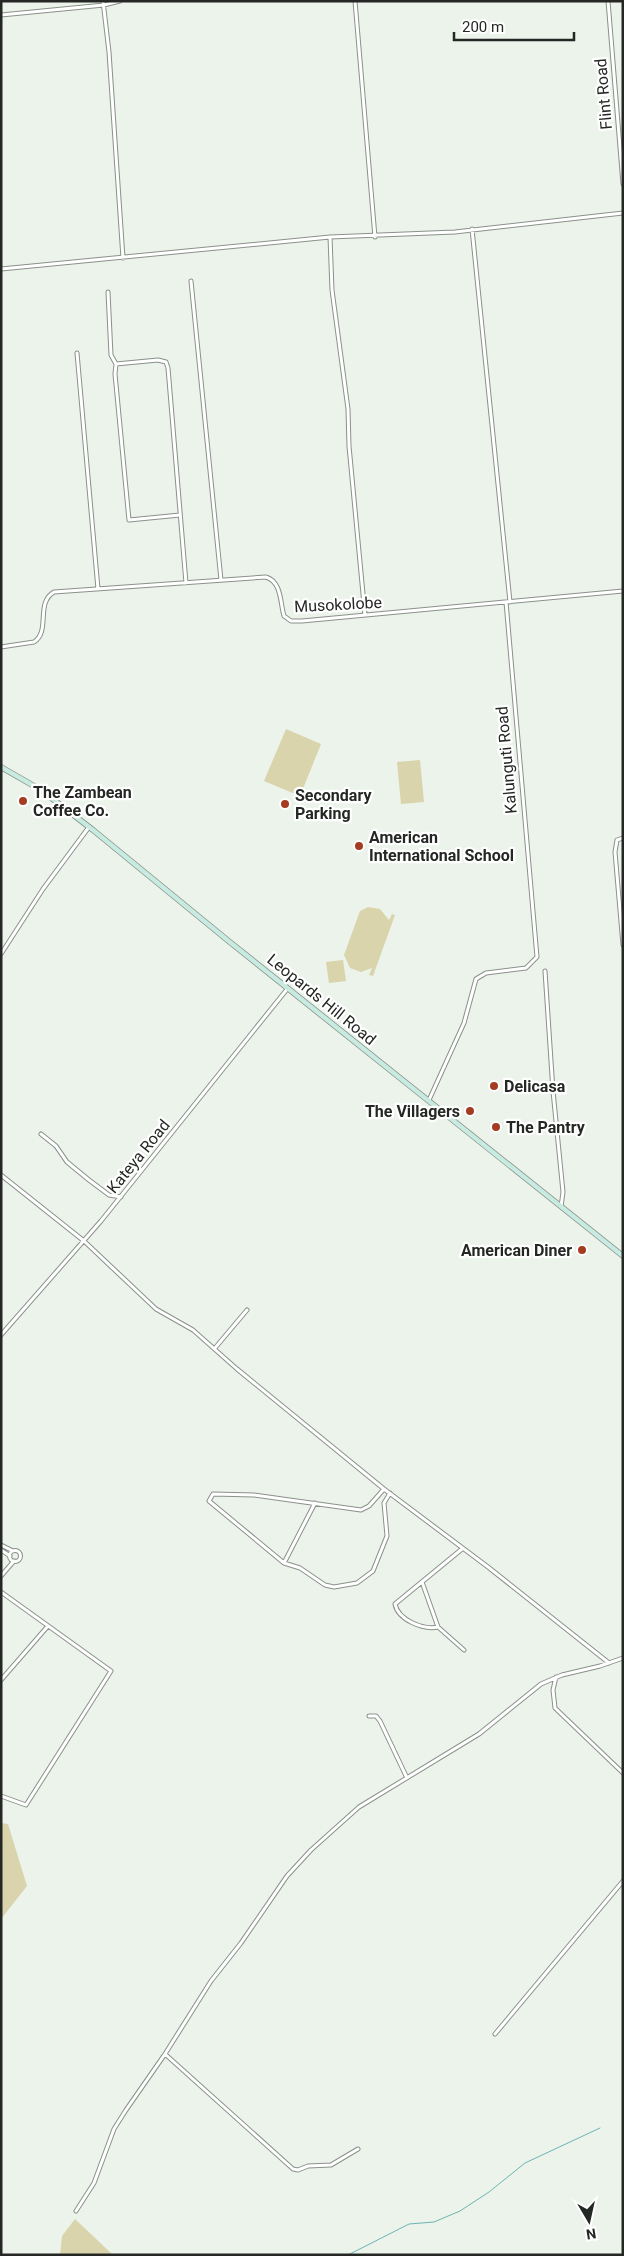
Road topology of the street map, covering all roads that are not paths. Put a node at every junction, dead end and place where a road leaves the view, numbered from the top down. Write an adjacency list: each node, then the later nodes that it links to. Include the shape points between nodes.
1 (120, 1): 4 (street)
2 (355, 1): 9 (street)
3 (608, 1): 6 (street, Flint Road)
4 (103, 3): 5 (street); 11 (street)
5 (1, 15)
6 (623, 184)
7 (623, 213): 8 (street)
8 (472, 229): 9 (street); 22 (street)
9 (375, 237): 10 (street)
10 (330, 238): 11 (street); 23 (street, via 332,290 348,410 350,465)
11 (123, 258): 12 (street)
12 (1, 268)
13 (191, 281): 18 (street)
14 (108, 292): 16 (street, via 111,355)
15 (77, 353): 20 (street)
16 (116, 364): 17 (street, via 166,362); 17 (street, via 129,520)
17 (180, 515): 19 (street)
18 (221, 580): 19 (street, Musokolobe); 23 (street, Musokolobe, via 270,578 279,591 284,616 291,621)
19 (186, 583): 20 (street, Musokolobe)
20 (98, 590): 24 (street, Musokolobe, via 48,595 42,615 42,634 38,640)
21 (623, 591): 22 (street, Musokolobe)
22 (508, 602): 23 (street, Musokolobe); 32 (street, Kalunguti Road, via 537,957 526,968 486,973 476,979 464,1023)
23 (365, 616)
24 (1, 646)
25 (1, 767): 26 (main road, Leopards Hill Road, via 42,790)
26 (89, 827): 29 (street); 31 (main road, Leopards Hill Road)
27 (623, 838): 28 (street, via 617,840 616,852)
28 (623, 945)
29 (1, 954)
30 (545, 970): 36 (street, via 563,1192)
31 (288, 988): 32 (main road, Leopards Hill Road); 35 (street, Kateya Road)
32 (429, 1100): 36 (main road, Leopards Hill Road)
33 (41, 1134): 35 (street, via 89,1180 109,1195)
34 (1, 1175): 37 (street)
35 (121, 1197): 37 (street, Kateya Road)
36 (561, 1207): 38 (main road, Leopards Hill Road)
37 (84, 1241): 40 (street, Kateya Road); 41 (street, via 156,1309 186,1325)
38 (623, 1256)
39 (247, 1310): 41 (street)
40 (1, 1335)
41 (215, 1348): 42 (street, via 236,1369)
42 (384, 1489): 43 (street); 44 (street, via 369,1506 360,1510)
43 (390, 1493): 46 (street); 51 (street, via 384,1503 386,1540 373,1571 364,1580 330,1586 300,1568)
44 (315, 1503): 51 (street); 51 (street, via 254,1495 213,1494 209,1498 225,1516)
45 (1, 1545): 48 (street)
46 (462, 1549): 53 (street); 59 (street)
47 (1, 1550): 49 (street)
48 (13, 1550): 49 (street); 50 (street, via 19,1551 21,1556)
49 (10, 1556): 50 (street)
50 (14, 1561): 52 (street)
51 (284, 1563)
52 (1, 1576)
53 (422, 1581): 56 (street); 56 (street, via 395,1606 412,1623 425,1628)
54 (1, 1592): 55 (street)
55 (48, 1626): 61 (street); 65 (street, via 111,1671 26,1805)
56 (438, 1627): 57 (street)
57 (464, 1650)
58 (623, 1658): 59 (street)
59 (609, 1664): 60 (street)
60 (556, 1677): 63 (street, via 553,1690 555,1708); 64 (street, via 536,1688 479,1734)
61 (1, 1680)
62 (369, 1716): 64 (street, via 376,1716 380,1721)
63 (623, 1773)
64 (407, 1778): 68 (street, via 359,1806 287,1876 211,1980)
65 (1, 1796)
66 (623, 1881): 67 (street)
67 (495, 2034)
68 (166, 2054): 69 (street, via 295,2170 330,2165); 70 (street, via 114,2129 94,2183)
69 (358, 2149)
70 (76, 2210)

